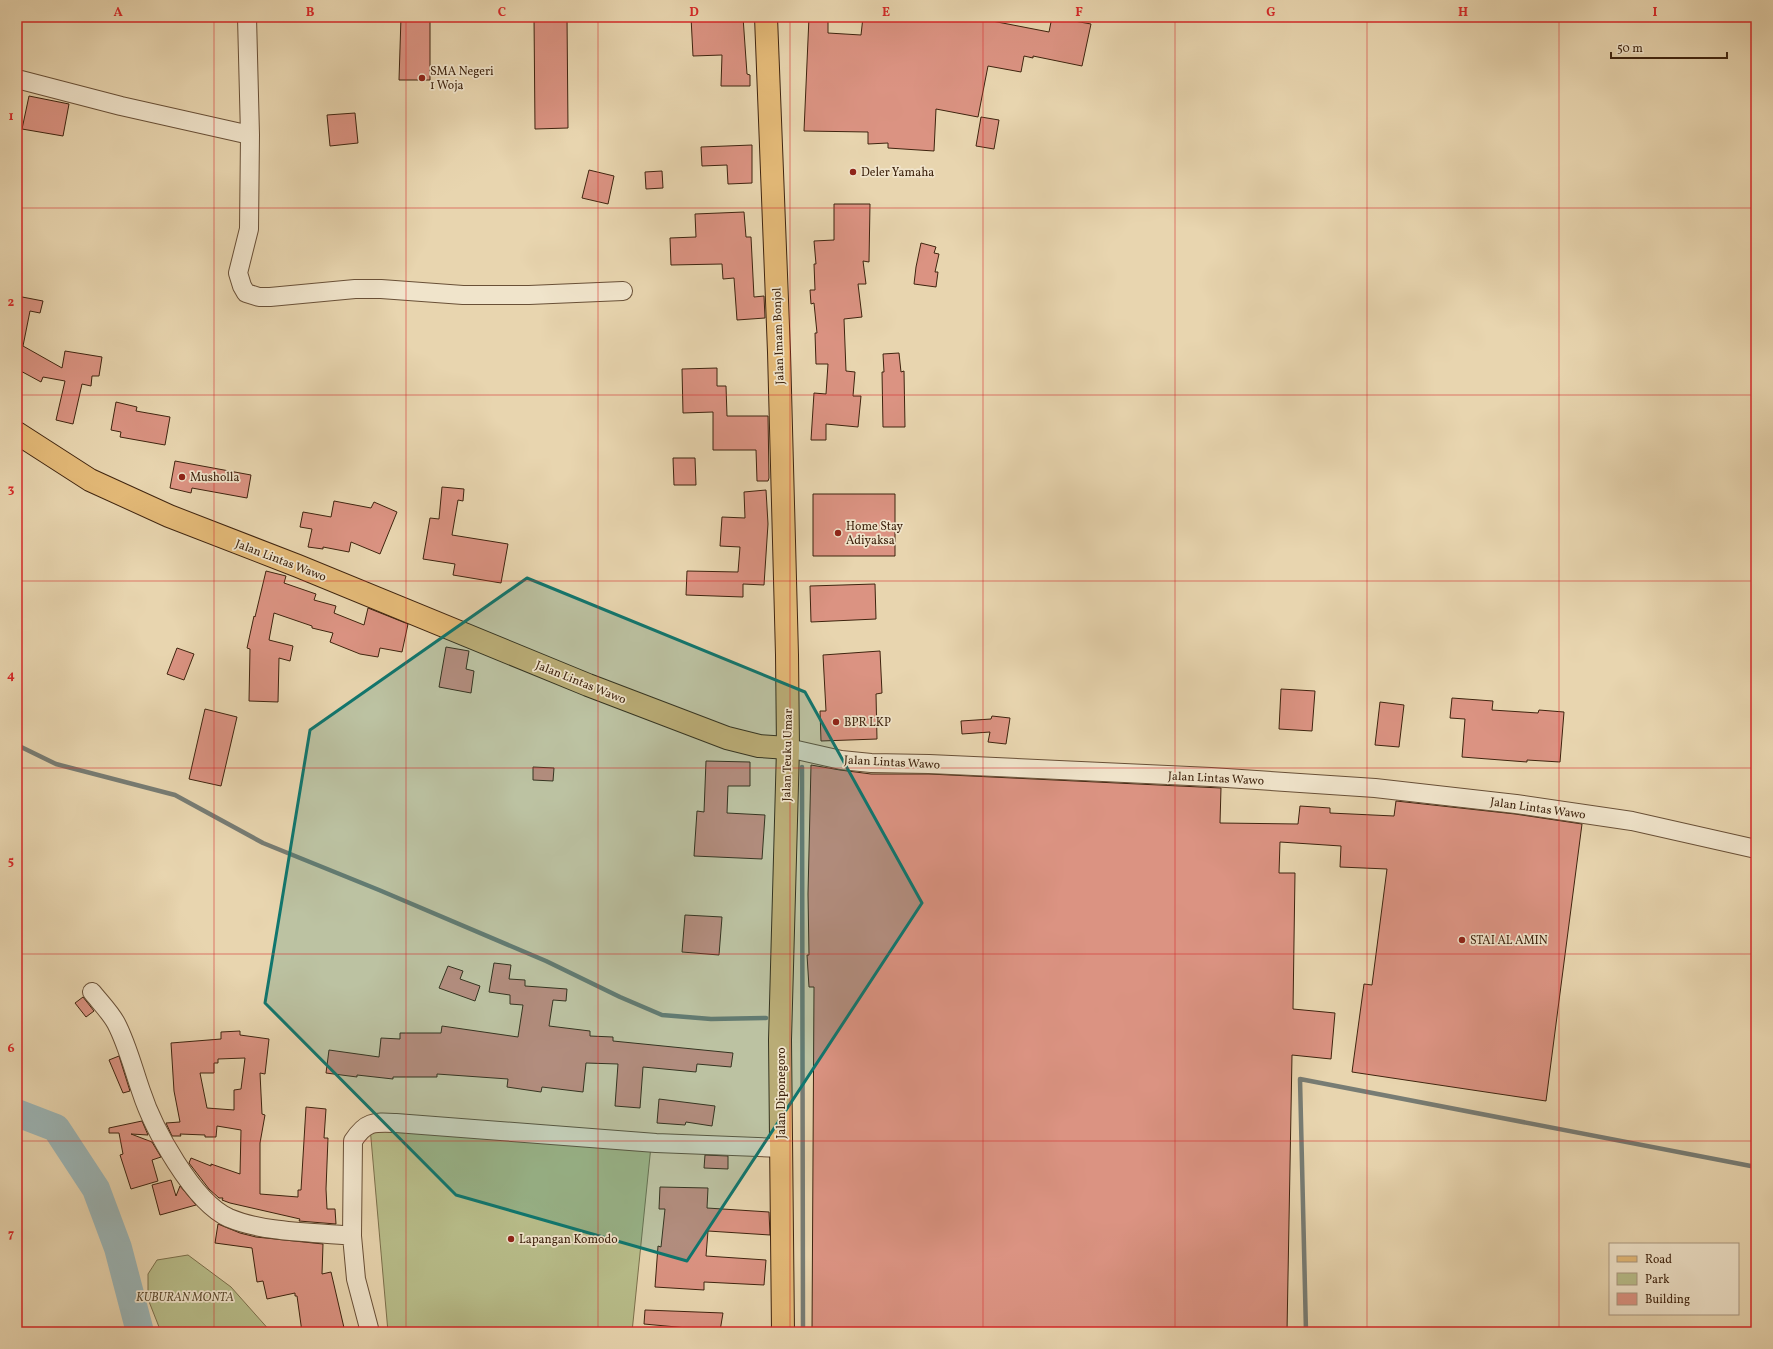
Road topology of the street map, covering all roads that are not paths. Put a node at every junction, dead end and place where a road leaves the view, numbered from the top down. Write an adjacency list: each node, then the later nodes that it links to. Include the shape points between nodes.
1 (247, 17): 4 (street)
2 (766, 17): 7 (main road, Jalan Imam Bonjol)
3 (17, 79): 4 (street)
4 (250, 135): 5 (street, via 249,229 238,273 246,293 270,297 381,289 463,295 529,295)
5 (623, 290)
6 (17, 433): 8 (main road, Jalan Lintas Wawo, via 90,480 169,516 588,685 728,738 759,746)
7 (787, 656): 8 (main road, Jalan Teuku Umar)
8 (788, 748): 9 (street, Jalan Lintas Wawo, via 841,760 871,763 1204,776 1374,788 1516,804 1632,821); 10 (main road, Jalan Teuku Umar)
9 (1756, 849)
10 (785, 854): 12 (main road, Jalan Diponegoro, via 780,1040)
11 (92, 992): 13 (street, via 116,1022 141,1092 162,1138 204,1199 229,1218 256,1226)
12 (781, 1148): 13 (street, via 656,1142 379,1122 360,1129 353,1141); 15 (main road, Jalan Diponegoro)
13 (352, 1236): 14 (street, via 356,1279)
14 (370, 1332)
15 (783, 1332)

